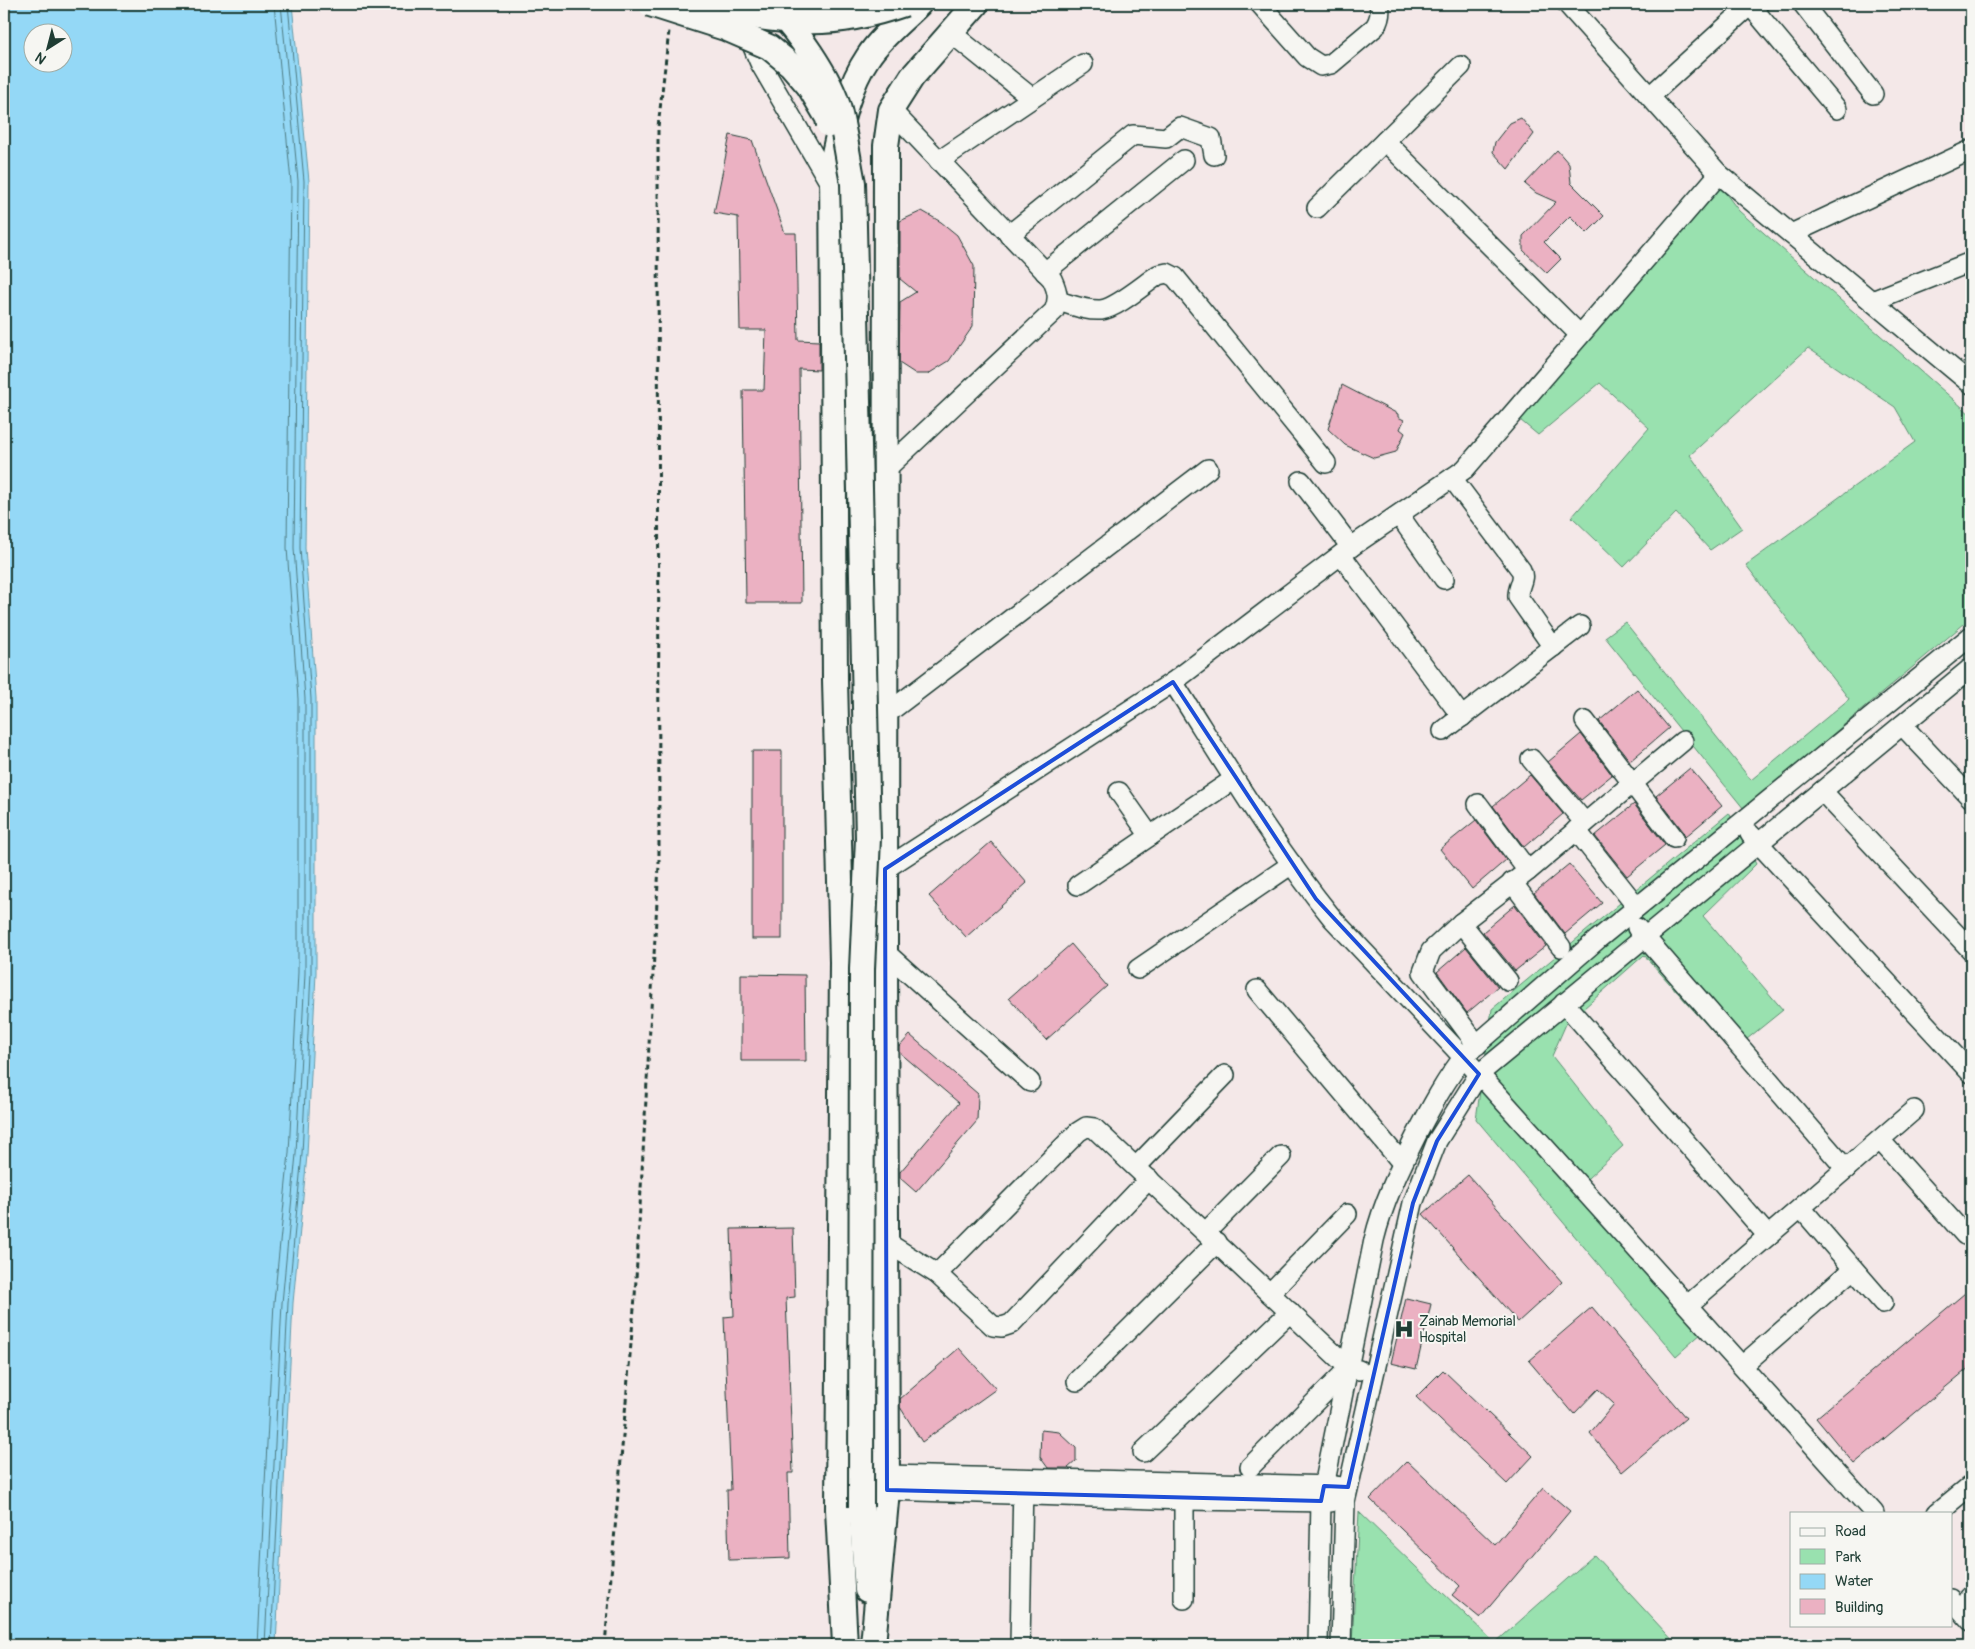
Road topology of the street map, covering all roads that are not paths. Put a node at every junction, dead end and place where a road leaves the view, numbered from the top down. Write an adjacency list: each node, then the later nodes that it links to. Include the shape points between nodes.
1 (650, 4): 75 (main road, bridge, via 725,28 769,47 810,86 828,118 839,165 854,902)
2 (739, 4): 27 (street, via 740,16 760,63)
3 (770, 4): 127 (main road, bridge, via 797,36 829,86 839,109 853,183 868,838 862,979 861,1507)
4 (904, 4): 12 (main road, bridge, via 831,21)
5 (919, 4): 27 (main road, via 878,43 857,74 832,163)
6 (976, 4): 13 (main road)
7 (1260, 4): 8 (street, via 1308,58 1321,66 1331,64 1375,27 1379,22)
8 (1379, 4)
9 (1567, 4): 17 (street)
10 (1751, 4): 17 (street); 19 (street)
11 (1803, 4): 16 (street)
12 (669, 13)
13 (950, 32): 18 (street); 20 (main road, via 912,77)
14 (1083, 64): 18 (street)
15 (1461, 66): 21 (street)
16 (1872, 94)
17 (1650, 96): 26 (street)
18 (1032, 98): 25 (street)
19 (1837, 109)
20 (891, 110): 25 (street); 38 (main road, via 886,146)
21 (1385, 141): 28 (street); 35 (street)
22 (1971, 150): 29 (street)
23 (1214, 155): 30 (street, via 1211,138 1180,127 1166,138 1133,135)
24 (1184, 160): 32 (street)
25 (939, 161): 30 (street)
26 (1718, 174): 29 (street); 35 (street)
27 (831, 185): 75 (main road, via 835,680)
28 (1317, 208)
29 (1792, 234): 34 (street)
30 (1010, 235): 32 (street)
31 (1970, 266): 34 (street)
32 (1045, 272): 33 (street, via 1058,291)
33 (1058, 301): 37 (street, via 1101,310 1158,275 1167,273 1176,277); 38 (street, via 1054,311)
34 (1872, 301): 36 (street)
35 (1580, 334): 40 (street, via 1465,469)
36 (1971, 384)
37 (1326, 463)
38 (886, 469): 50 (main road)
39 (1208, 469): 50 (street)
40 (1452, 478): 42 (street); 47 (street, via 1521,570 1523,579 1518,597)
41 (1301, 482): 43 (street)
42 (1399, 514): 43 (street); 44 (street)
43 (1346, 551): 49 (street); 51 (street)
44 (1444, 579)
45 (1580, 626): 47 (street)
46 (1971, 636): 63 (street)
47 (1553, 647): 51 (street)
48 (1971, 668): 53 (street)
49 (1173, 682): 57 (street); 69 (street)
50 (885, 715): 69 (main road)
51 (1462, 717): 54 (street)
52 (1585, 721): 58 (street)
53 (1902, 725): 59 (street); 61 (street)
54 (1443, 731)
55 (1683, 742): 58 (street)
56 (1531, 759): 64 (street)
57 (1234, 779): 65 (street); 68 (street)
58 (1632, 782): 64 (street); 66 (street)
59 (1822, 791): 67 (street); 78 (street)
60 (1119, 792): 65 (street)
61 (1971, 798)
62 (1478, 804): 70 (street)
63 (1741, 823): 67 (street); 73 (street)
64 (1581, 826): 70 (street); 73 (street)
65 (1150, 836): 72 (street)
66 (1674, 838)
67 (1758, 844): 76 (street); 87 (street)
68 (1292, 864): 81 (street); 86 (street, via 1333,919)
69 (885, 869): 79 (main road)
70 (1528, 871): 71 (street)
71 (1512, 882): 74 (street); 77 (street)
72 (1078, 886)
73 (1631, 912): 76 (street); 85 (street)
74 (1461, 923): 82 (street); 85 (street, via 1430,951 1423,972)
75 (841, 926): 80 (main road)
76 (1645, 936): 84 (street); 95 (street)
77 (1562, 946)
78 (1971, 950)
79 (885, 957): 80 (main road); 90 (street); 102 (main road)
80 (842, 962): 126 (main road, via 838,1495)
81 (1138, 969)
82 (1508, 981)
83 (1257, 990): 94 (street)
84 (1564, 1003): 88 (street); 100 (street)
85 (1477, 1045): 86 (street)
86 (1463, 1058): 88 (street); 94 (street, via 1438,1094)
87 (1971, 1073)
88 (1479, 1074): 107 (street); 111 (street, via 1437,1141 1413,1203)
89 (1225, 1075): 96 (street)
90 (1030, 1082)
91 (1914, 1110): 92 (street)
92 (1880, 1140): 95 (street); 99 (street)
93 (1281, 1156): 101 (street)
94 (1402, 1164): 110 (street, via 1379,1218)
95 (1846, 1169): 97 (street)
96 (1142, 1173): 101 (street); 104 (street, via 1094,1128 1086,1127); 104 (street, via 1011,1324 993,1326)
97 (1801, 1208): 100 (street); 103 (street)
98 (1347, 1214): 105 (street)
99 (1965, 1235)
100 (1768, 1236): 107 (street)
101 (1211, 1237): 105 (street); 112 (street)
102 (886, 1242): 104 (street); 115 (main road)
103 (1853, 1268): 106 (street); 109 (street)
104 (937, 1274)
105 (1270, 1293): 108 (street)
106 (1883, 1303)
107 (1688, 1305): 109 (street)
108 (1290, 1312): 110 (street); 113 (street)
109 (1742, 1366): 121 (street)
110 (1349, 1368): 111 (street); 114 (street); 119 (street)
111 (1375, 1374): 120 (street)
112 (1077, 1381)
113 (1143, 1452)
114 (1250, 1467)
115 (887, 1483): 117 (street); 127 (main road)
116 (1971, 1485): 122 (street)
117 (1024, 1486): 118 (street); 128 (street)
118 (1184, 1491): 119 (street); 124 (street)
119 (1322, 1494): 120 (street); 129 (street)
120 (1347, 1494): 130 (street)
121 (1873, 1512)
122 (1938, 1512)
123 (1964, 1598): 125 (street)
124 (1184, 1599)
125 (1971, 1621)
126 (844, 1645)
127 (872, 1645)
128 (1020, 1645)
129 (1318, 1645)
130 (1341, 1645)

